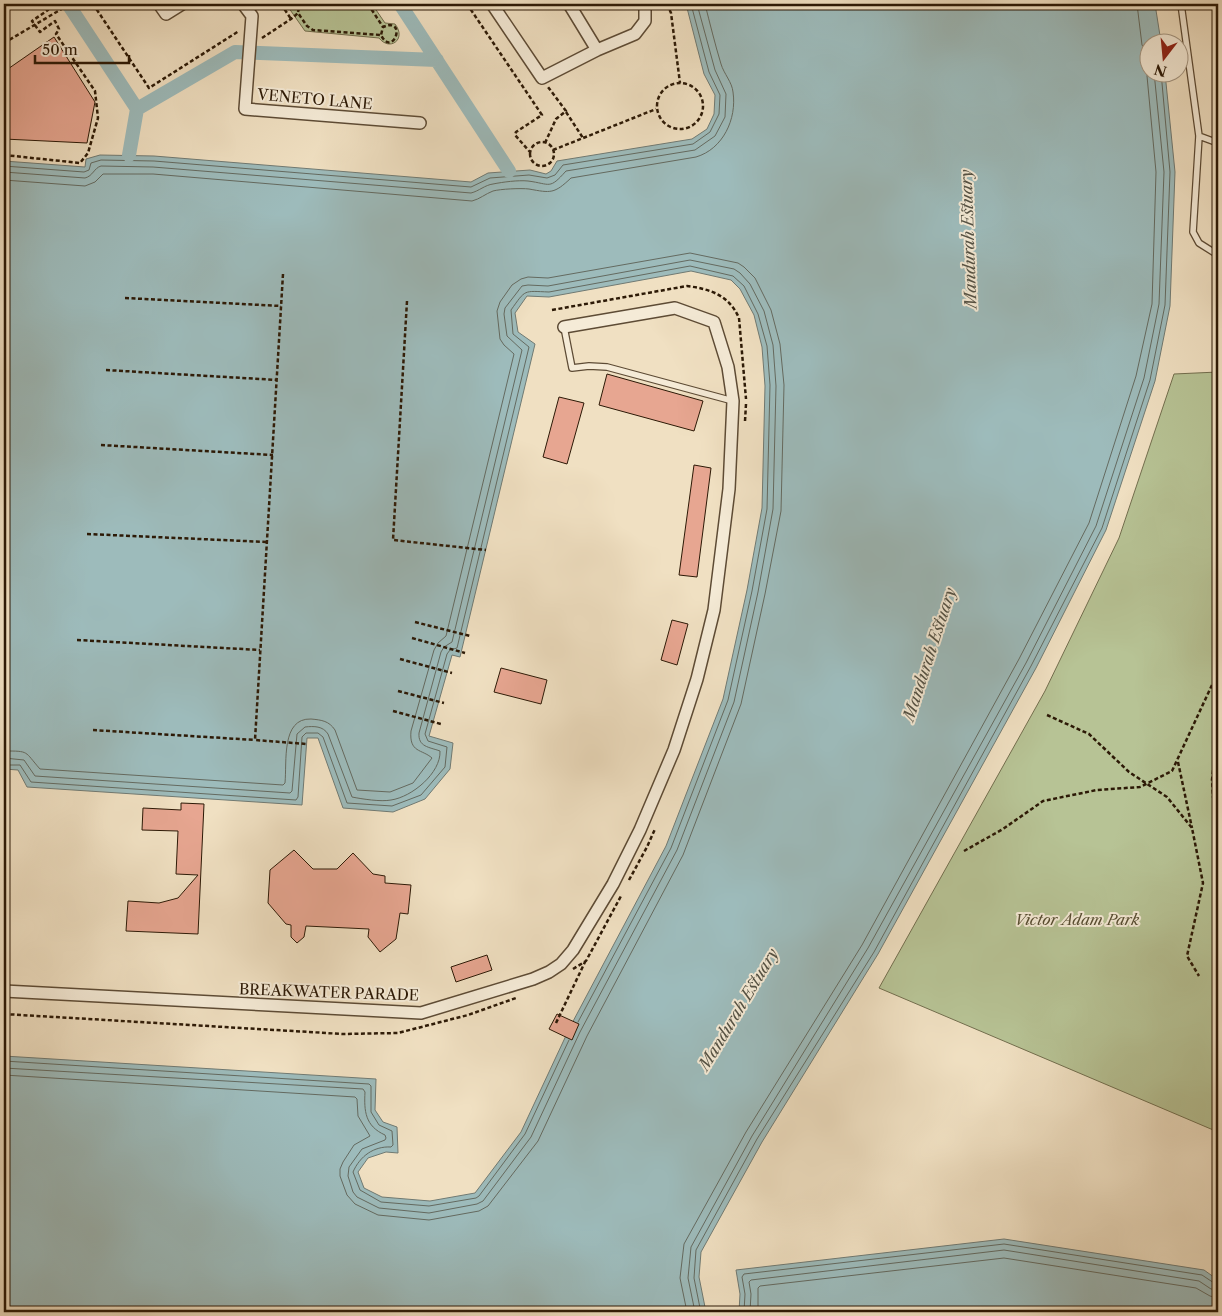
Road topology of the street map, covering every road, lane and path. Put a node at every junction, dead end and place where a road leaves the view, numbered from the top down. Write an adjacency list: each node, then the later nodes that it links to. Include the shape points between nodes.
1 (44, 4): 18 (path, via 48,10 32,21)
2 (70, 4): 18 (path)
3 (92, 4): 21 (path, via 149,88 242,29)
4 (159, 4): 5 (street, via 166,14)
5 (182, 4)
6 (243, 4): 21 (street, VENETO LANE, via 252,16)
7 (281, 4): 17 (path)
8 (300, 4): 16 (path)
9 (368, 4): 19 (path)
10 (467, 4): 34 (path, via 542,115 515,135)
11 (492, 4): 24 (street)
12 (569, 4): 23 (street)
13 (645, 4): 23 (street, via 645,21 635,34)
14 (667, 4): 25 (path)
15 (1182, 4): 29 (lane)
16 (298, 13): 17 (path); 20 (path, via 313,30)
17 (291, 19): 21 (path, via 261,38)
18 (35, 26): 22 (path); 35 (path, via 40,32 55,22 59,29 56,34 95,91 98,118 88,153 80,164)
19 (383, 27): 20 (path); 20 (path, via 393,26 398,34 387,42)
20 (380, 35)
21 (249, 39): 28 (street, VENETO LANE, via 245,108)
22 (4, 43)
23 (597, 50): 24 (street)
24 (542, 78): 27 (path)
25 (680, 83): 26 (path, via 665,88); 26 (path, via 695,89 700,95 703,103 700,119 686,129 678,130 664,123)
26 (656, 109): 30 (path)
27 (566, 112): 30 (path); 31 (path, via 556,119)
28 (420, 123)
29 (1199, 136): 32 (lane); 36 (lane, via 1193,232 1199,243)
30 (583, 138): 33 (path)
31 (545, 142): 33 (path); 34 (path, via 533,146)
32 (1218, 143)
33 (554, 150): 34 (path, via 552,162 546,166 534,164)
34 (530, 152)
35 (4, 155)
36 (1218, 255)
37 (284, 274): 40 (path)
38 (125, 298): 40 (path)
39 (407, 301): 51 (path, via 392,540)
40 (282, 306): 44 (path)
41 (552, 310): 46 (path, via 687,286 719,293 735,308 738,318 745,378)
42 (564, 327): 45 (lane, via 572,368 608,367); 45 (street, BREAKWATER PARADE, via 675,308 714,322 728,367)
43 (106, 370): 44 (path)
44 (277, 380): 48 (path)
45 (733, 401): 81 (street, BREAKWATER PARADE, via 728,498 714,610 697,679 674,750 636,837 613,884 561,964 533,979 421,1013)
46 (745, 428)
47 (101, 445): 48 (path)
48 (272, 455): 50 (path)
49 (87, 534): 50 (path)
50 (267, 542): 56 (path)
51 (486, 550)
52 (415, 622): 53 (path)
53 (470, 636)
54 (412, 638): 57 (path)
55 (77, 640): 56 (path)
56 (261, 650): 68 (path)
57 (465, 653)
58 (400, 659): 60 (path)
59 (1218, 672): 70 (path)
60 (452, 673)
61 (398, 691): 62 (path)
62 (444, 703)
63 (393, 711): 65 (path)
64 (1047, 715): 71 (path, via 1089,734 1129,772)
65 (441, 724)
66 (1218, 725): 72 (path, via 1212,780)
67 (93, 730): 68 (path)
68 (255, 740): 69 (path)
69 (307, 744)
70 (1177, 761): 71 (path, via 1172,771); 74 (path)
71 (1146, 783): 74 (path, via 1167,797); 75 (path, via 1140,787 1097,790 1043,801)
72 (1218, 812)
73 (658, 822): 76 (path)
74 (1192, 828): 80 (path, via 1203,884 1187,956)
75 (964, 851)
76 (628, 882)
77 (624, 891): 78 (path)
78 (586, 961): 79 (path); 84 (path)
79 (570, 971)
80 (1199, 976)
81 (4, 991)
82 (520, 996): 83 (path, via 468,1015 398,1033 343,1034)
83 (4, 1014)
84 (556, 1022)

